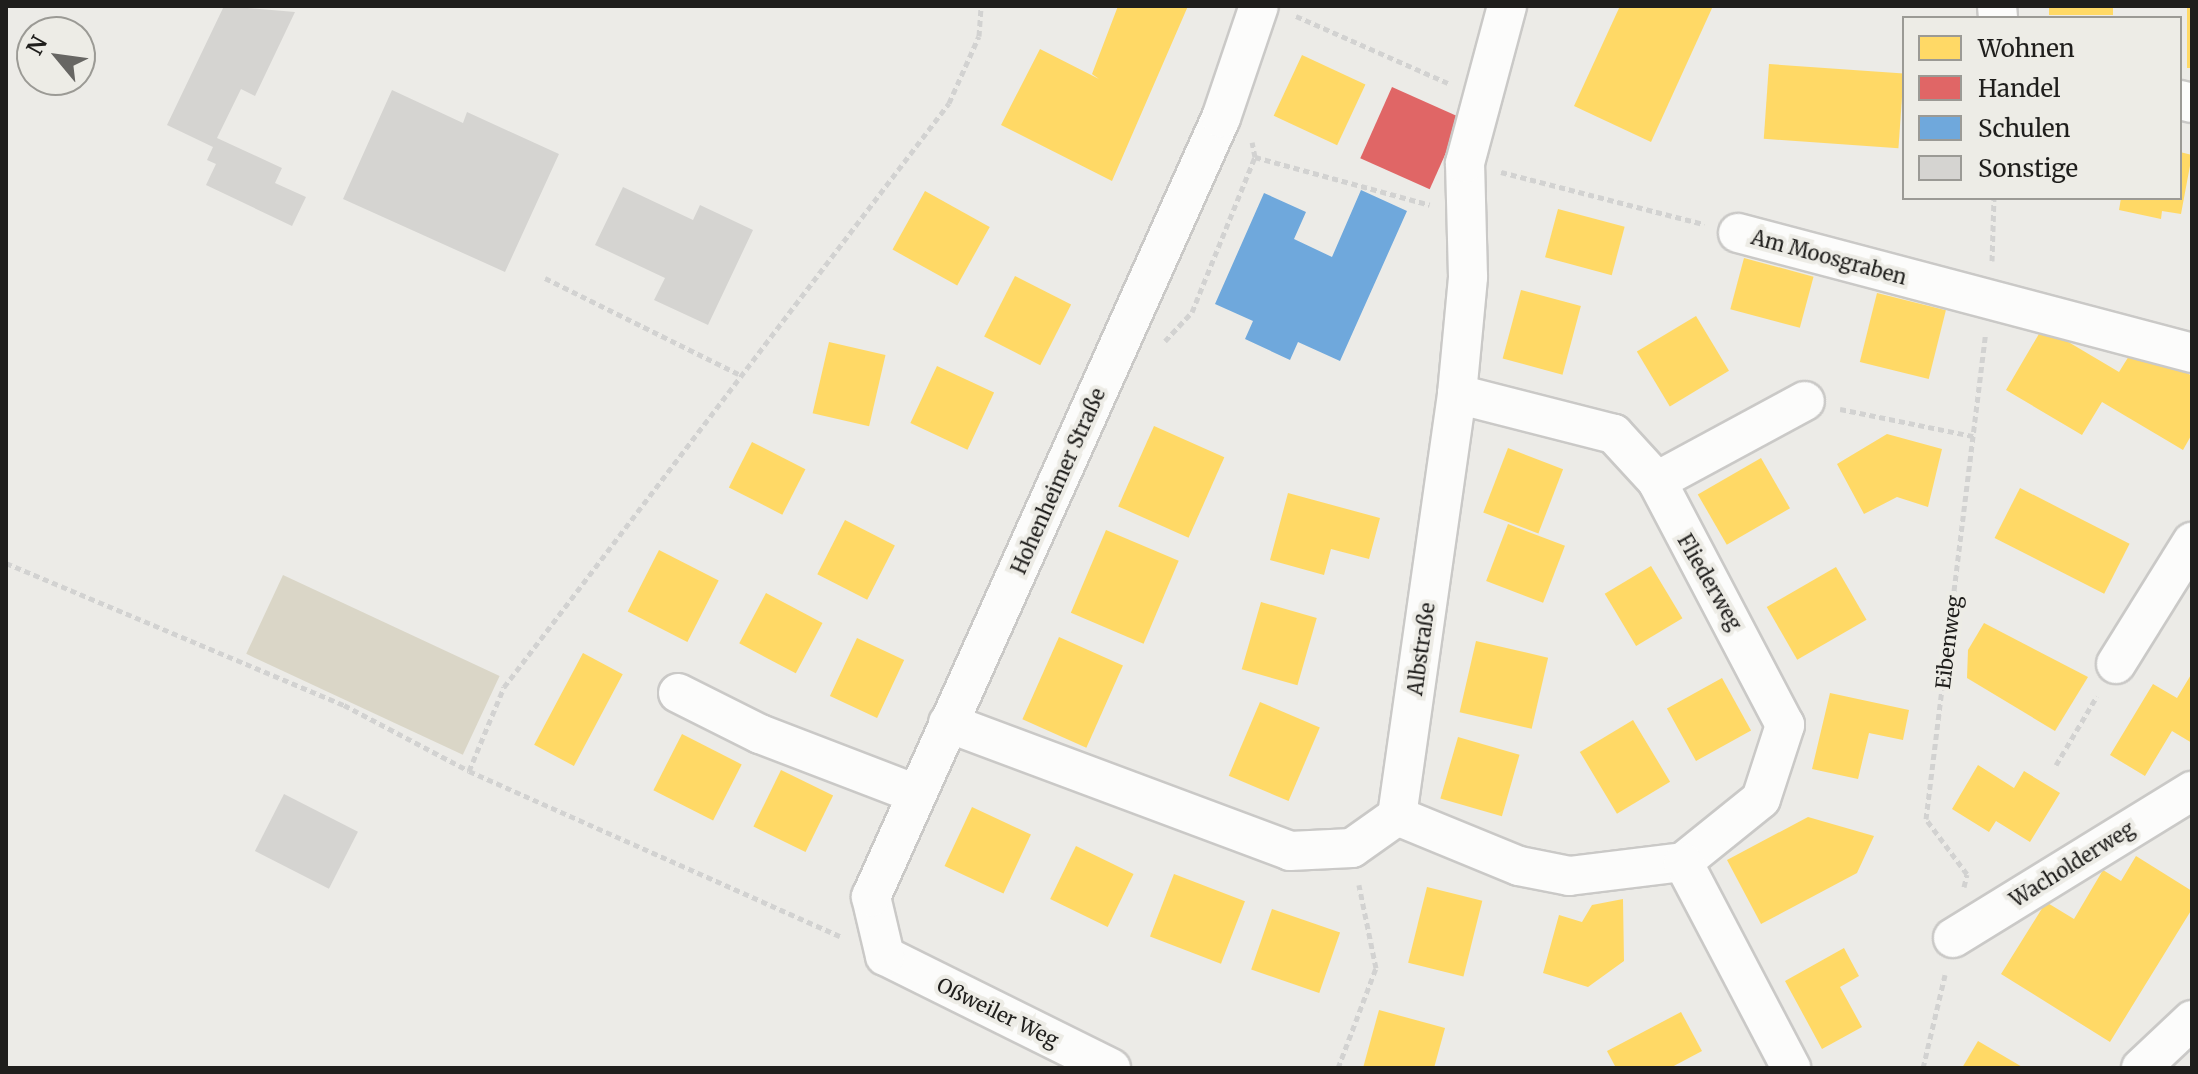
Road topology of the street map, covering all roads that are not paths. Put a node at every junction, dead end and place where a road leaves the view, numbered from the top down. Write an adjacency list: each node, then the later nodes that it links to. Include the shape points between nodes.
1 (1507, 6): 5 (street, Albstraße, via 1478,96 1465,163)
2 (1272, 8): 11 (street, Hohenheimer Straße)
3 (1738, 233): 4 (street, Am Moosgraben)
4 (2192, 353)
5 (1457, 394): 7 (street, Fliederweg, via 1614,434); 14 (street, Albstraße)
6 (1805, 401): 7 (street)
7 (1657, 481): 15 (street, Fliederweg, via 1785,725 1761,799)
8 (2192, 542): 9 (street)
9 (2116, 664)
10 (678, 693): 13 (street, via 760,734)
11 (948, 723): 13 (street, Hohenheimer Straße); 14 (street, via 1290,851 1352,848)
12 (2192, 791): 16 (street, Wacholderweg)
13 (914, 793): 17 (street, Hohenheimer Straße, via 871,897)
14 (1397, 816): 15 (street, via 1519,866 1569,876)
15 (1683, 862): 20 (street)
16 (1953, 938)
17 (885, 956): 19 (street, Oßweiler Weg)
18 (2192, 1020): 21 (street)
19 (1111, 1068)
20 (1791, 1068)
21 (2141, 1068)

